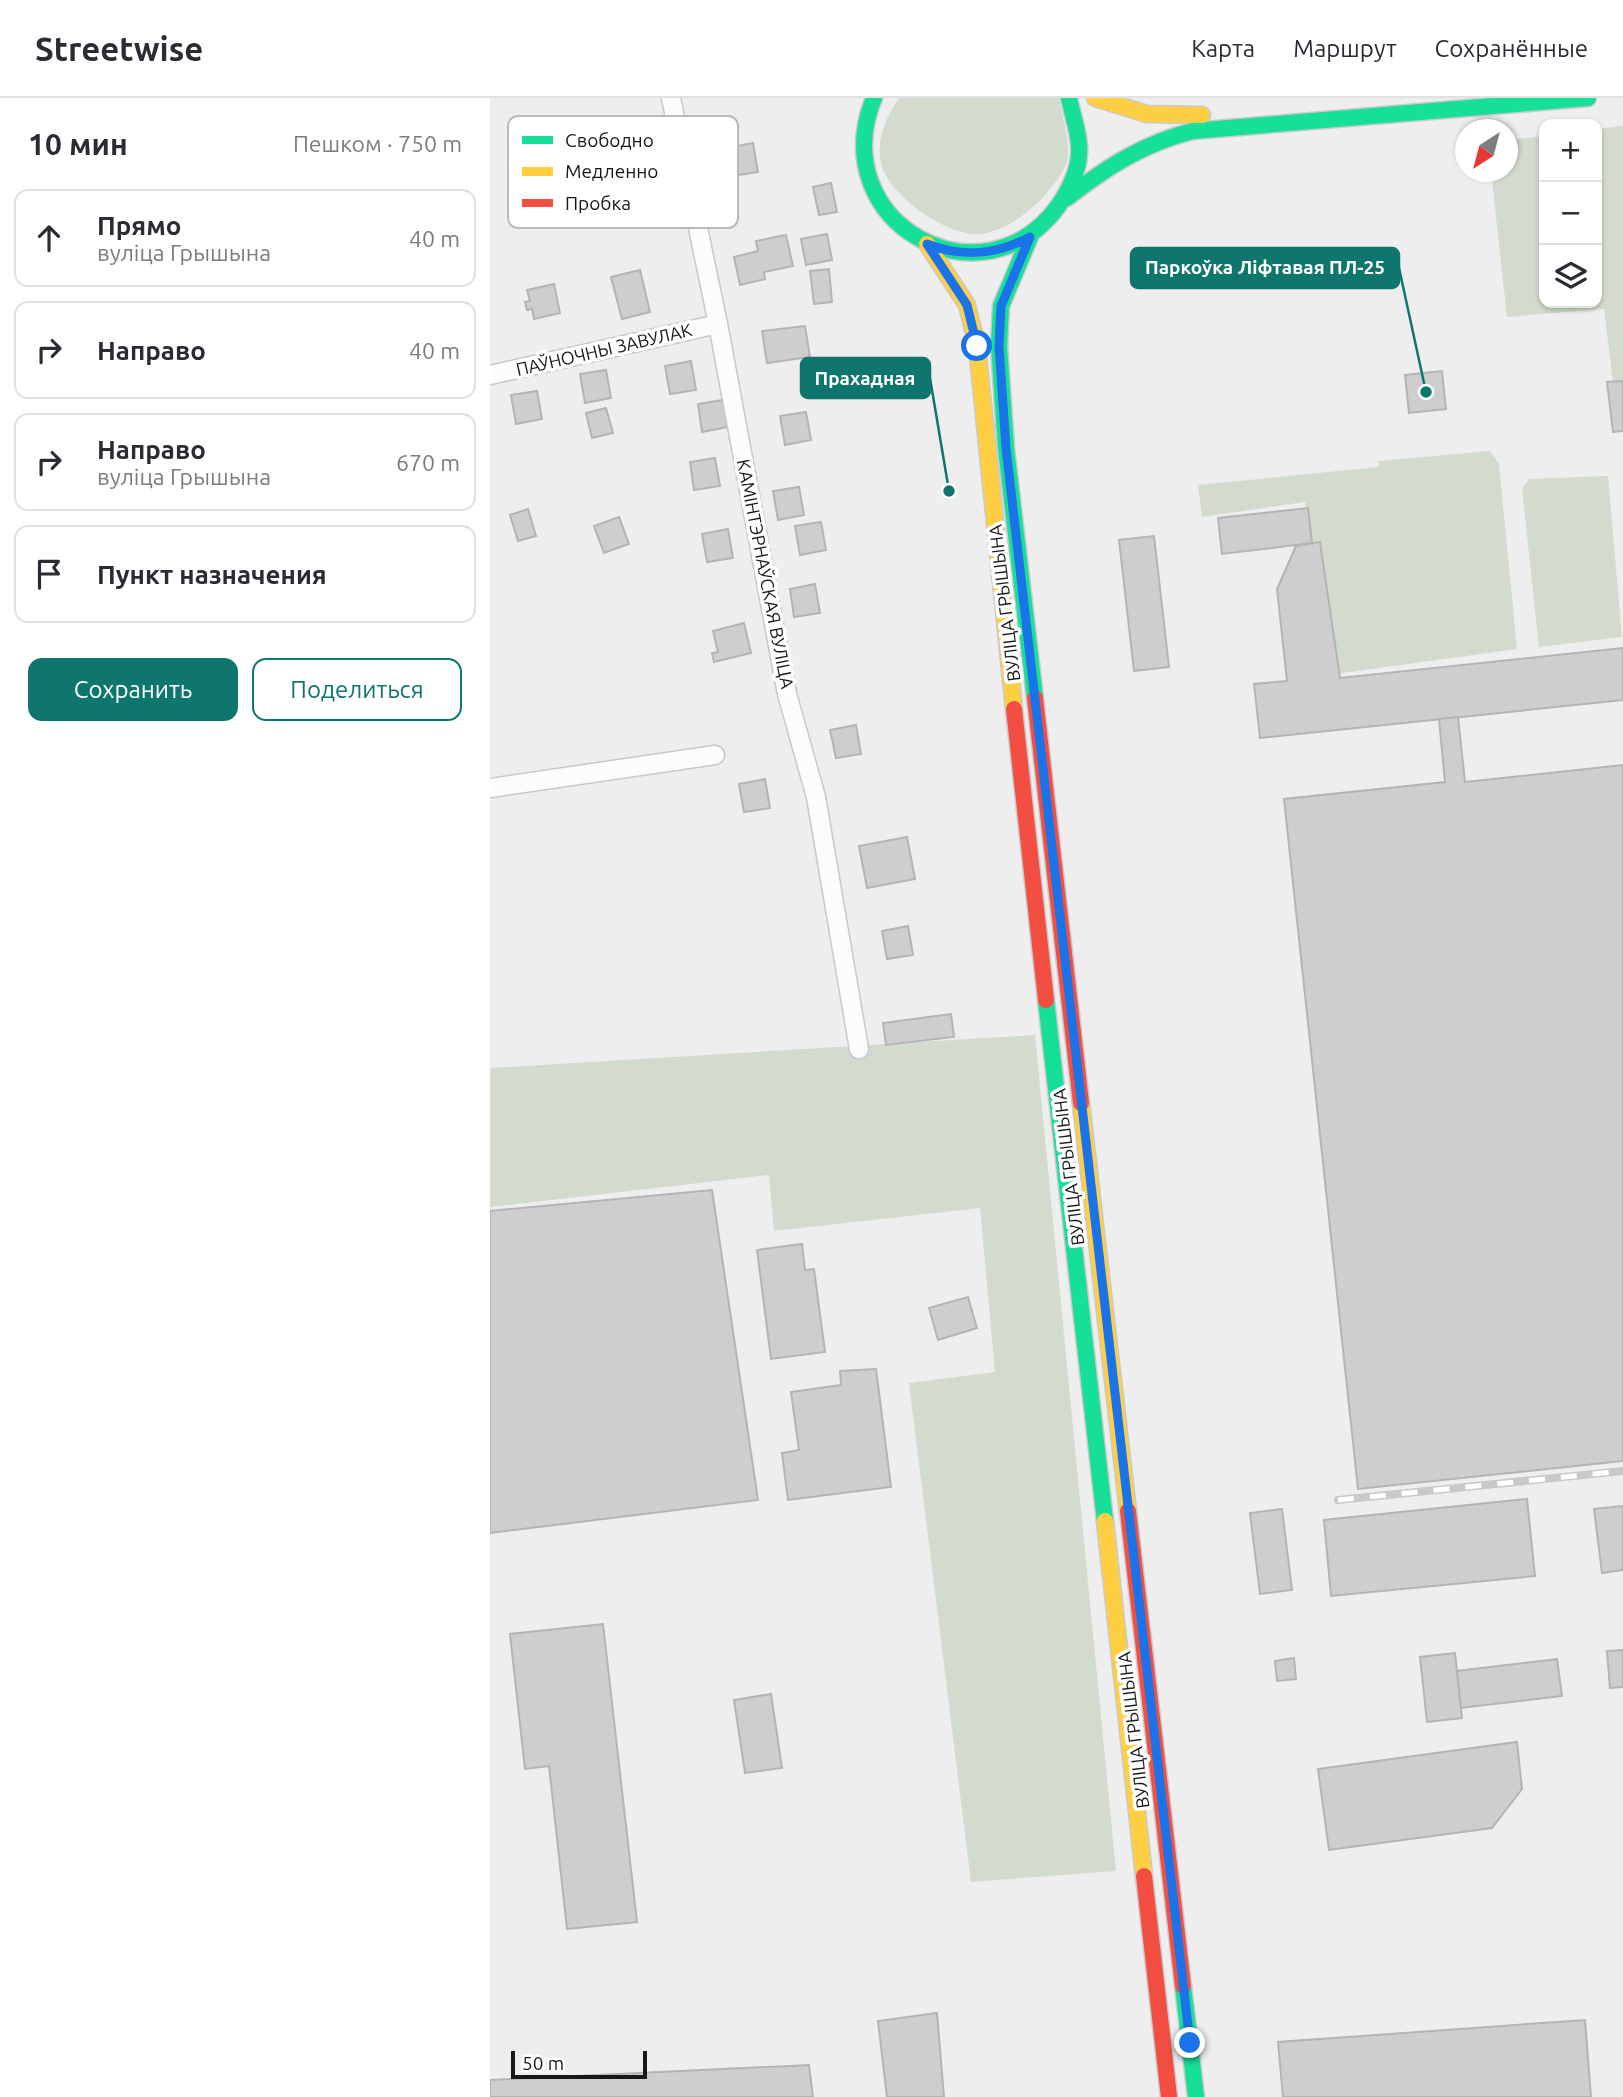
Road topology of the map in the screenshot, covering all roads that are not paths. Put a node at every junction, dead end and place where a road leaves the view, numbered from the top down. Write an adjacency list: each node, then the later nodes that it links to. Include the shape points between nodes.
1 (671, 98): 7 (street, КАМІНТЭРНАЎСКАЯ ВУЛІЦА)
2 (874, 98): 11 (main road, via 864,126 868,179 891,218)
3 (1069, 98): 8 (main road, via 1080,146)
4 (1095, 98): 6 (main road, via 1118,109 1167,118)
5 (1588, 98): 8 (main road, via 1193,131 1122,155)
6 (1340, 102)
7 (675, 116)
8 (1067, 198): 10 (main road)
9 (698, 228): 12 (street, КАМІНТЭРНАЎСКАЯ ВУЛІЦА)
10 (1030, 237): 11 (main road, via 979,254); 18 (main road, ВУЛІЦА ГРЫШЫНА, via 1001,306 1006,448)
11 (927, 244): 17 (main road, ВУЛІЦА ГРЫШЫНА, via 967,305 977,346)
12 (718, 324): 13 (street, ПАЎНОЧНЫ ЗАВУЛАК); 16 (street, КАМІНТЭРНАЎСКАЯ ВУЛІЦА, via 787,694 816,797)
13 (490, 375)
14 (715, 755): 15 (street)
15 (490, 788)
16 (859, 1049)
17 (1168, 2097)
18 (1196, 2097)

